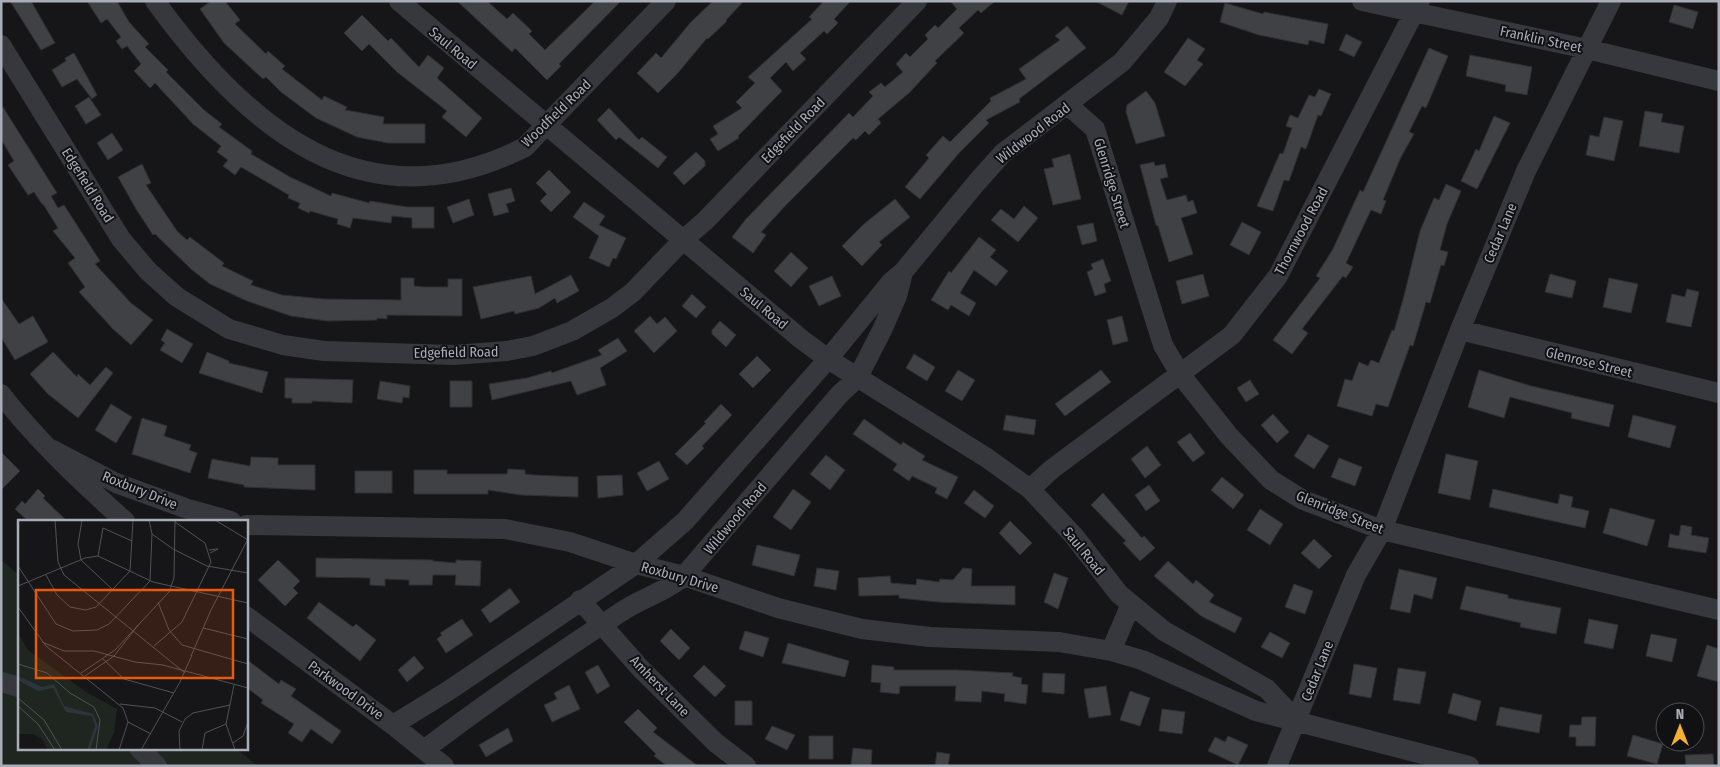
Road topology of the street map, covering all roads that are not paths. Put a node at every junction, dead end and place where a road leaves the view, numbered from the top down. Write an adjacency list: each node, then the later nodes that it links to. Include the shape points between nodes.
1 (156, 1): 13 (street, Woodfield Road, via 185,42 216,77 266,123 299,145 344,166 386,174 436,176 498,160 525,147)
2 (399, 1): 13 (street, Saul Road)
3 (666, 1): 13 (street, Woodfield Road)
4 (917, 1): 14 (street, Edgefield Road, via 705,221)
5 (1167, 1): 12 (street, Wildwood Road, via 1159,18 1122,62)
6 (1362, 1): 8 (street, Franklin Street)
7 (1611, 1): 10 (street, Cedar Lane)
8 (1417, 7): 10 (street, Franklin Street); 18 (street, Thornwood Road, via 1278,276 1232,335)
9 (1, 45): 14 (street, Edgefield Road, via 121,240 148,271 177,297 229,329 283,345 324,351 454,355 533,346 572,331 612,308 633,292)
10 (1587, 49): 11 (street, Franklin Street); 16 (street, Cedar Lane, via 1526,171)
11 (1719, 81)
12 (1068, 105): 15 (street, Wildwood Road, via 1003,153); 18 (street, Glenridge Street, via 1095,129 1163,345)
13 (546, 126): 14 (street, Saul Road)
14 (682, 240): 17 (street, Saul Road)
15 (903, 272): 17 (street, Wildwood Road, via 891,282); 19 (street, Wildwood Road, via 897,296)
16 (1460, 330): 20 (street, Glenrose Street); 27 (street, Cedar Lane, via 1404,472)
17 (828, 359): 19 (street, Saul Road); 28 (street, Wildwood Road, via 685,521)
18 (1180, 374): 23 (street, Thornwood Road); 27 (street, Glenridge Street, via 1229,436 1271,480 1303,500)
19 (858, 377): 23 (street, Saul Road, via 988,458); 29 (street, Wildwood Road)
20 (1719, 393)
21 (1, 394): 22 (street)
22 (52, 450): 24 (street, via 88,489); 25 (street, Roxbury Drive, via 116,483)
23 (1030, 489): 31 (street, Saul Road)
24 (124, 520)
25 (226, 520)
26 (248, 525): 28 (street, Roxbury Drive, via 505,529 570,542)
27 (1376, 527): 32 (street, Glenridge Street); 38 (street, Cedar Lane)
28 (636, 564): 29 (street, Roxbury Drive); 30 (street, Wildwood Road)
29 (684, 576): 34 (street, Wildwood Road); 35 (street, Roxbury Drive, via 778,608 862,629 930,637 1059,642)
30 (580, 600): 34 (street, Amherst Lane); 39 (street, Wildwood Road)
31 (1131, 604): 35 (street); 38 (street, Saul Road, via 1164,630 1267,689)
32 (1719, 610)
33 (248, 617): 39 (street, Parkwood Drive)
34 (602, 624): 41 (street, Wildwood Road, via 490,700); 44 (street, Amherst Lane, via 641,669 716,743)
35 (1111, 651): 38 (street, via 1142,660 1256,711)
36 (1, 682): 37 (street)
37 (18, 687)
38 (1297, 722): 45 (street, Cedar Lane); 46 (street)
39 (393, 725): 41 (street, Parkwood Drive)
40 (140, 750): 42 (street)
41 (424, 750): 43 (street, Parkwood Drive)
42 (158, 766)
43 (444, 766)
44 (746, 766)
45 (1277, 766)
46 (1469, 766)

